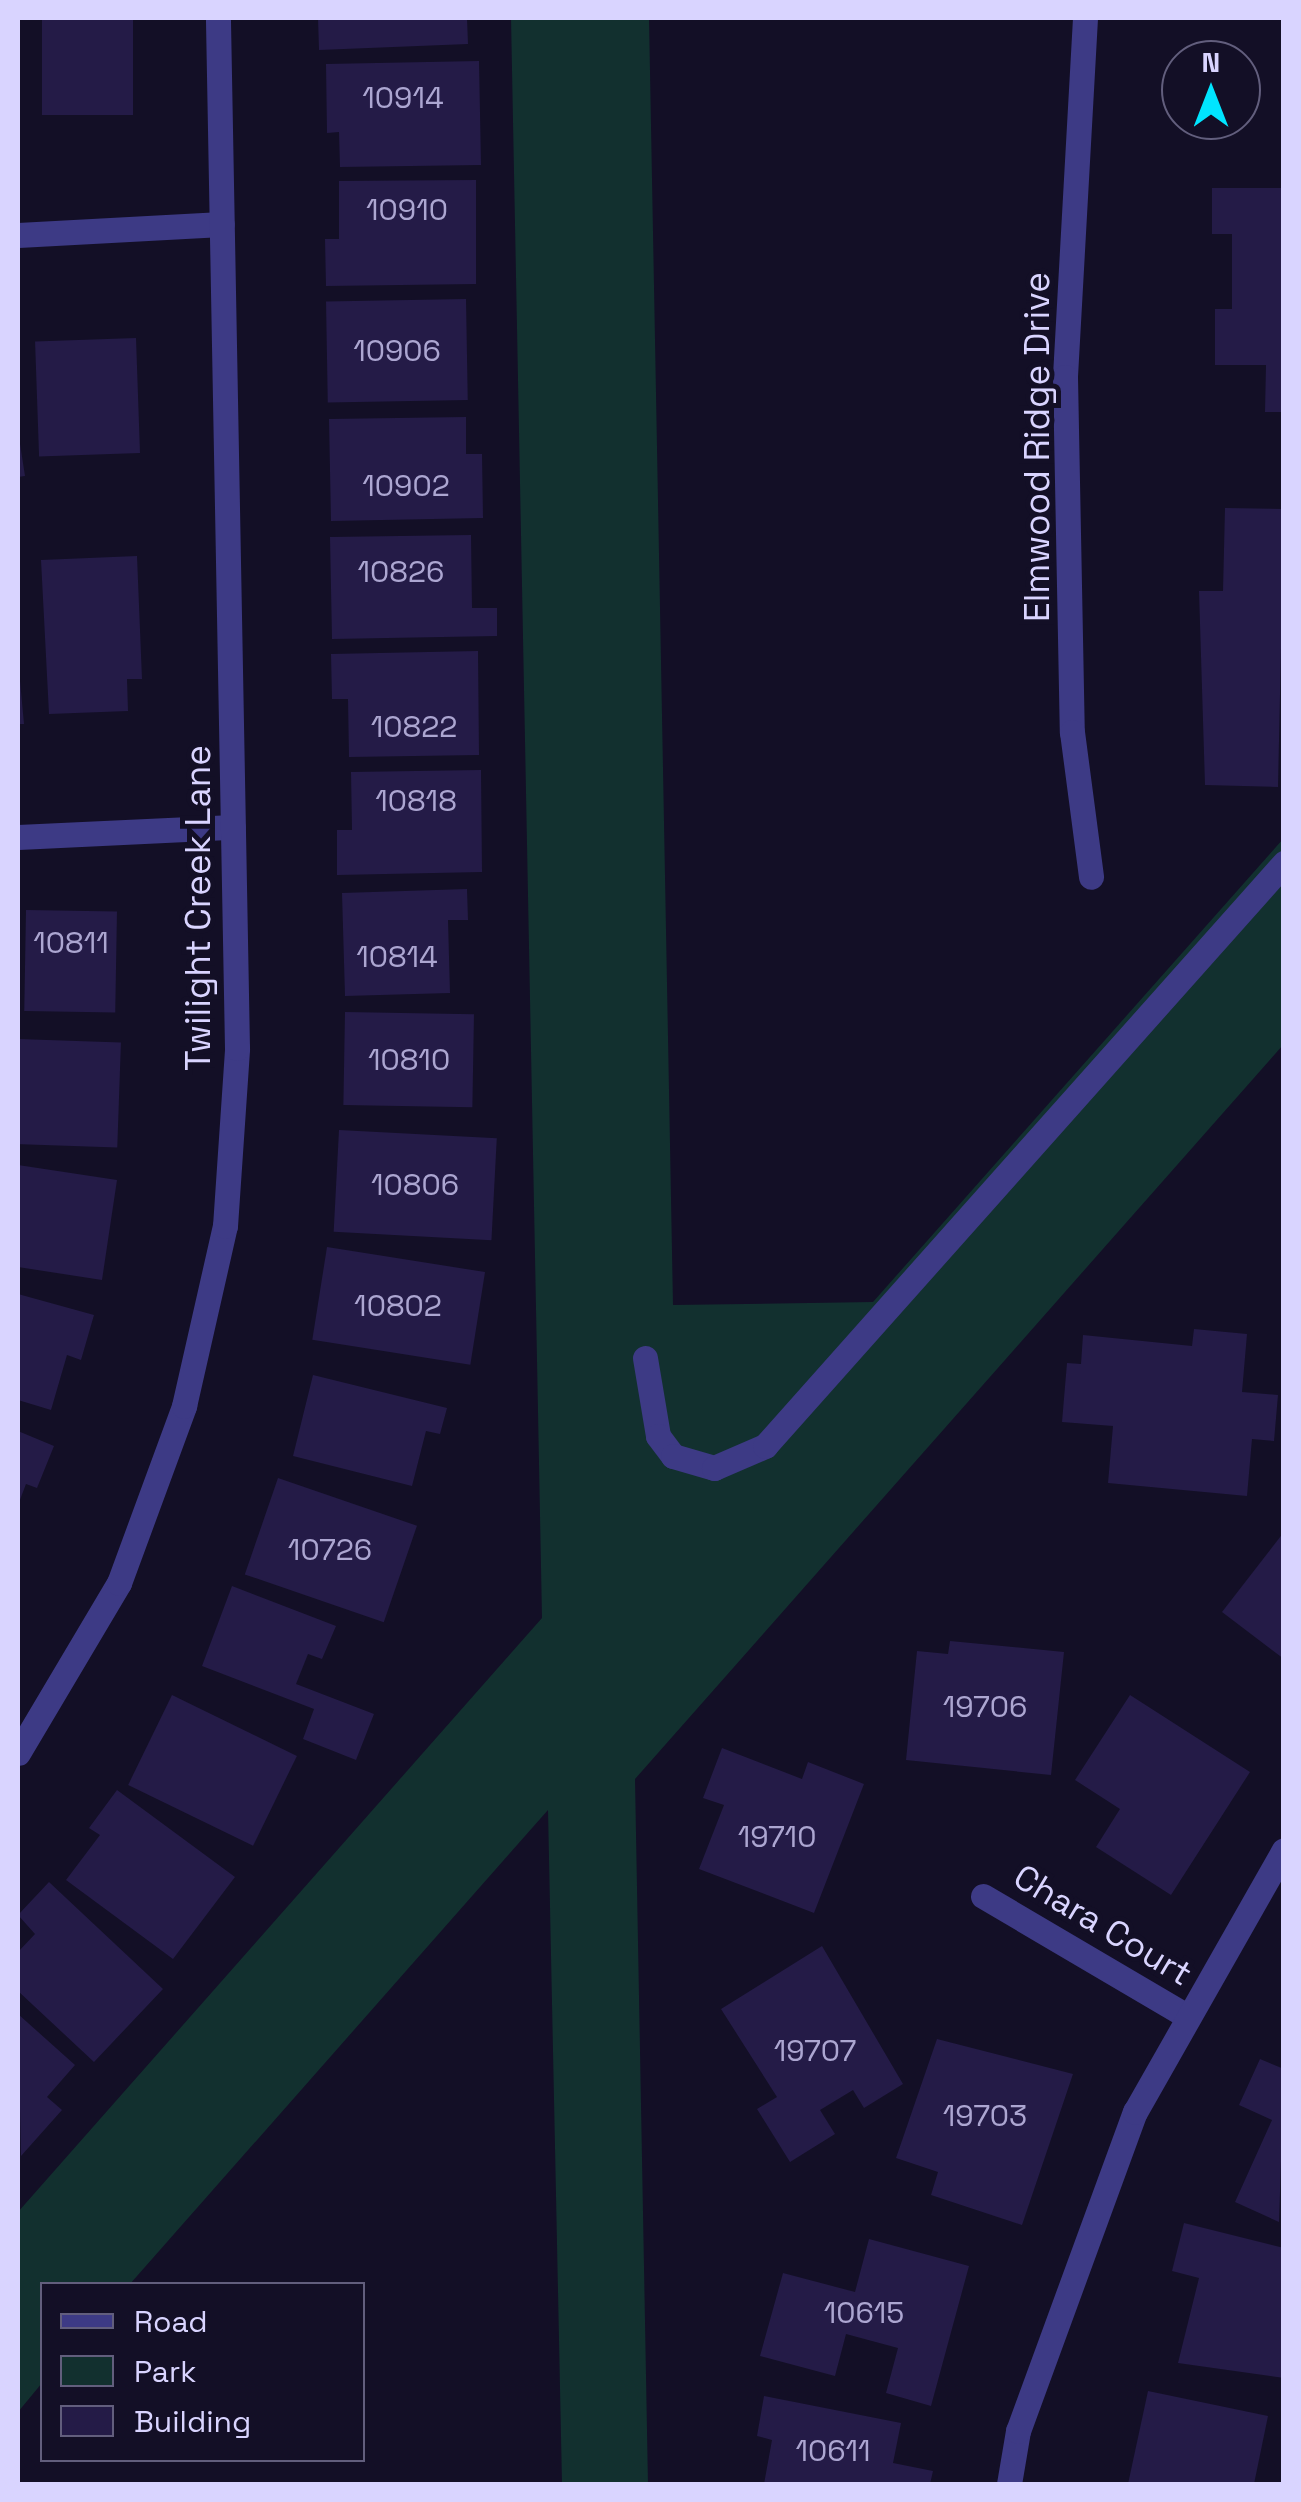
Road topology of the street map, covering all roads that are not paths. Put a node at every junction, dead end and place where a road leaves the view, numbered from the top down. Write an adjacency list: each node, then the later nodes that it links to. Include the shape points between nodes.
1 (218, 18): 3 (street, Twilight Creek Lane)
2 (1085, 18): 8 (street, Elmwood Ridge Drive, via 1065,378 1072,732)
3 (222, 224): 4 (street); 5 (street, Twilight Creek Lane)
4 (18, 235)
5 (233, 828): 6 (street); 10 (street, Twilight Creek Lane, via 237,1048 225,1226 188,1388 119,1583)
6 (18, 837)
7 (1284, 864): 9 (street, via 766,1446 714,1468 672,1456 658,1436)
8 (1091, 877)
9 (645, 1358)
10 (18, 1753)
11 (1284, 1850): 13 (street)
12 (983, 1896): 13 (street, Chara Court)
13 (1187, 2016): 14 (street, via 1135,2112 1076,2260)
14 (1009, 2484)

